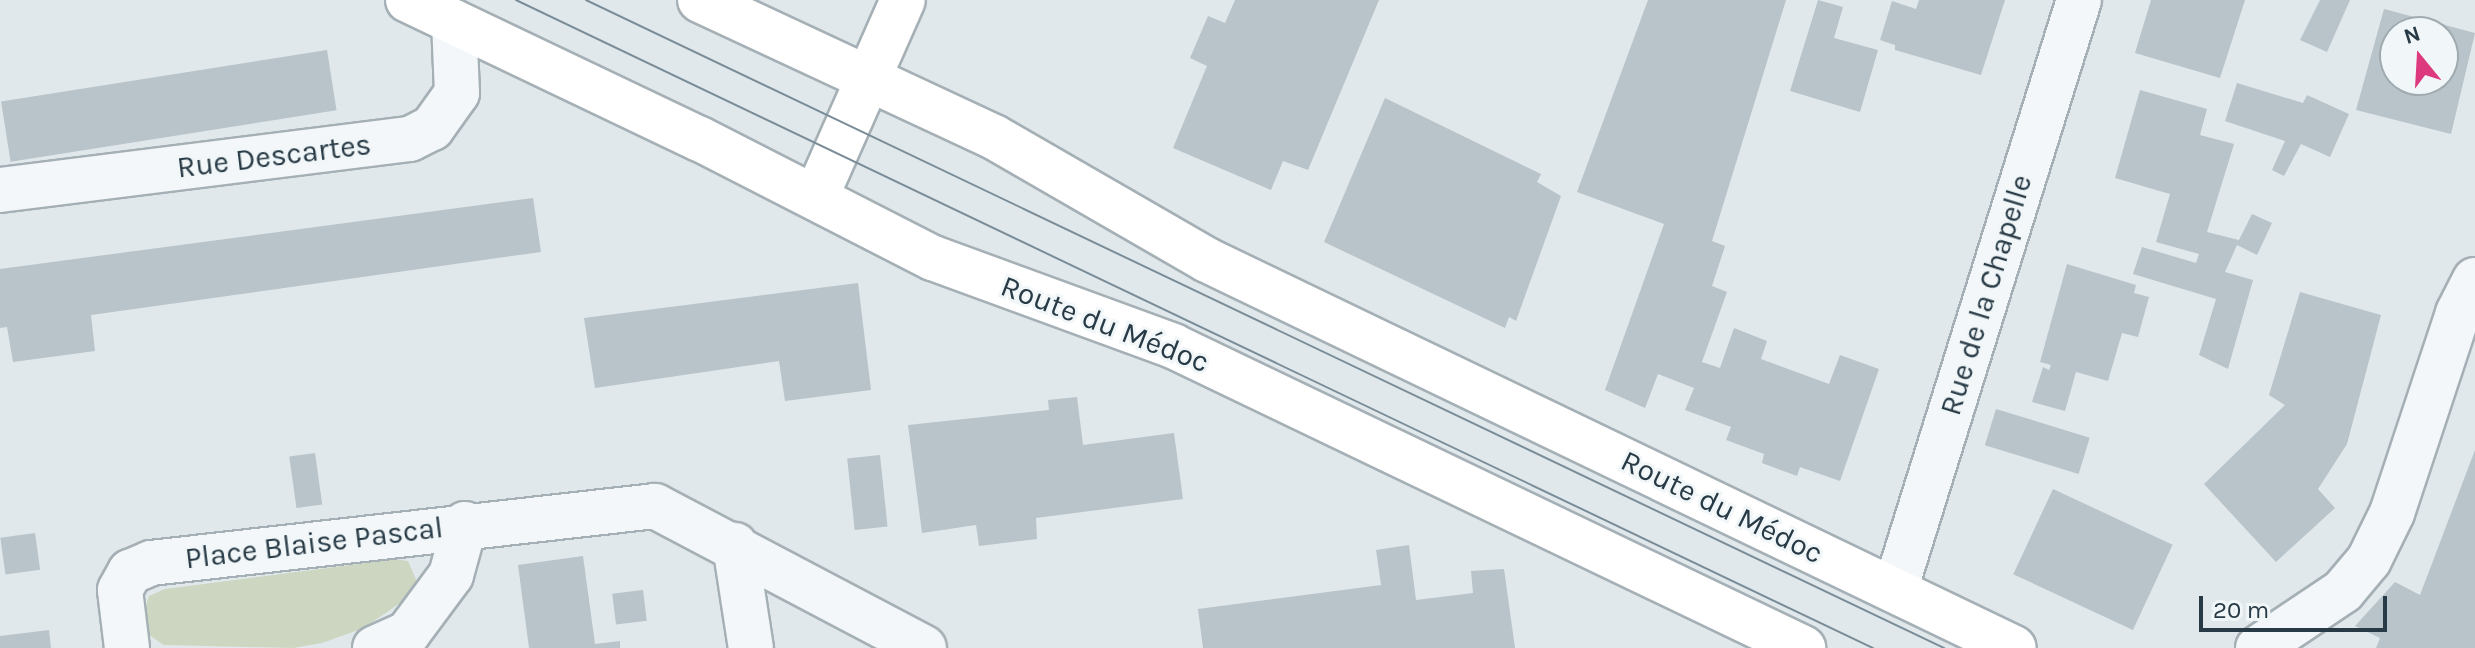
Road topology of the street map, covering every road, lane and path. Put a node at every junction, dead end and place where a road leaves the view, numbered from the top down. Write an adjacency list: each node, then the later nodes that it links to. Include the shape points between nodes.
1 (408, 0): 5 (main road, Route du Médoc)
2 (700, 0): 6 (main road, Route du Médoc)
3 (903, 0): 6 (main road)
4 (2079, 0): 12 (street, Rue de la Chapelle)
5 (454, 22): 7 (street, Rue Descartes, via 457,93 432,128 410,139); 8 (main road, Route du Médoc)
6 (872, 79): 8 (main road); 12 (main road, Route du Médoc, via 994,137 1207,260)
7 (0, 190)
8 (816, 197): 17 (main road, Route du Médoc, via 933,258 1173,346)
9 (2475, 280): 19 (street, via 2458,313 2392,513 2369,560 2343,591)
10 (465, 524): 11 (street, via 655,506); 13 (street, Place Blaise Pascal, via 151,563 130,572 120,590); 14 (street, Place Blaise Pascal, via 451,575 408,633)
11 (735, 545): 15 (street); 16 (street)
12 (1895, 590): 18 (main road, Route du Médoc)
13 (127, 648)
14 (375, 648)
15 (751, 648)
16 (924, 648)
17 (1803, 648)
18 (2014, 648)
19 (2258, 648)

